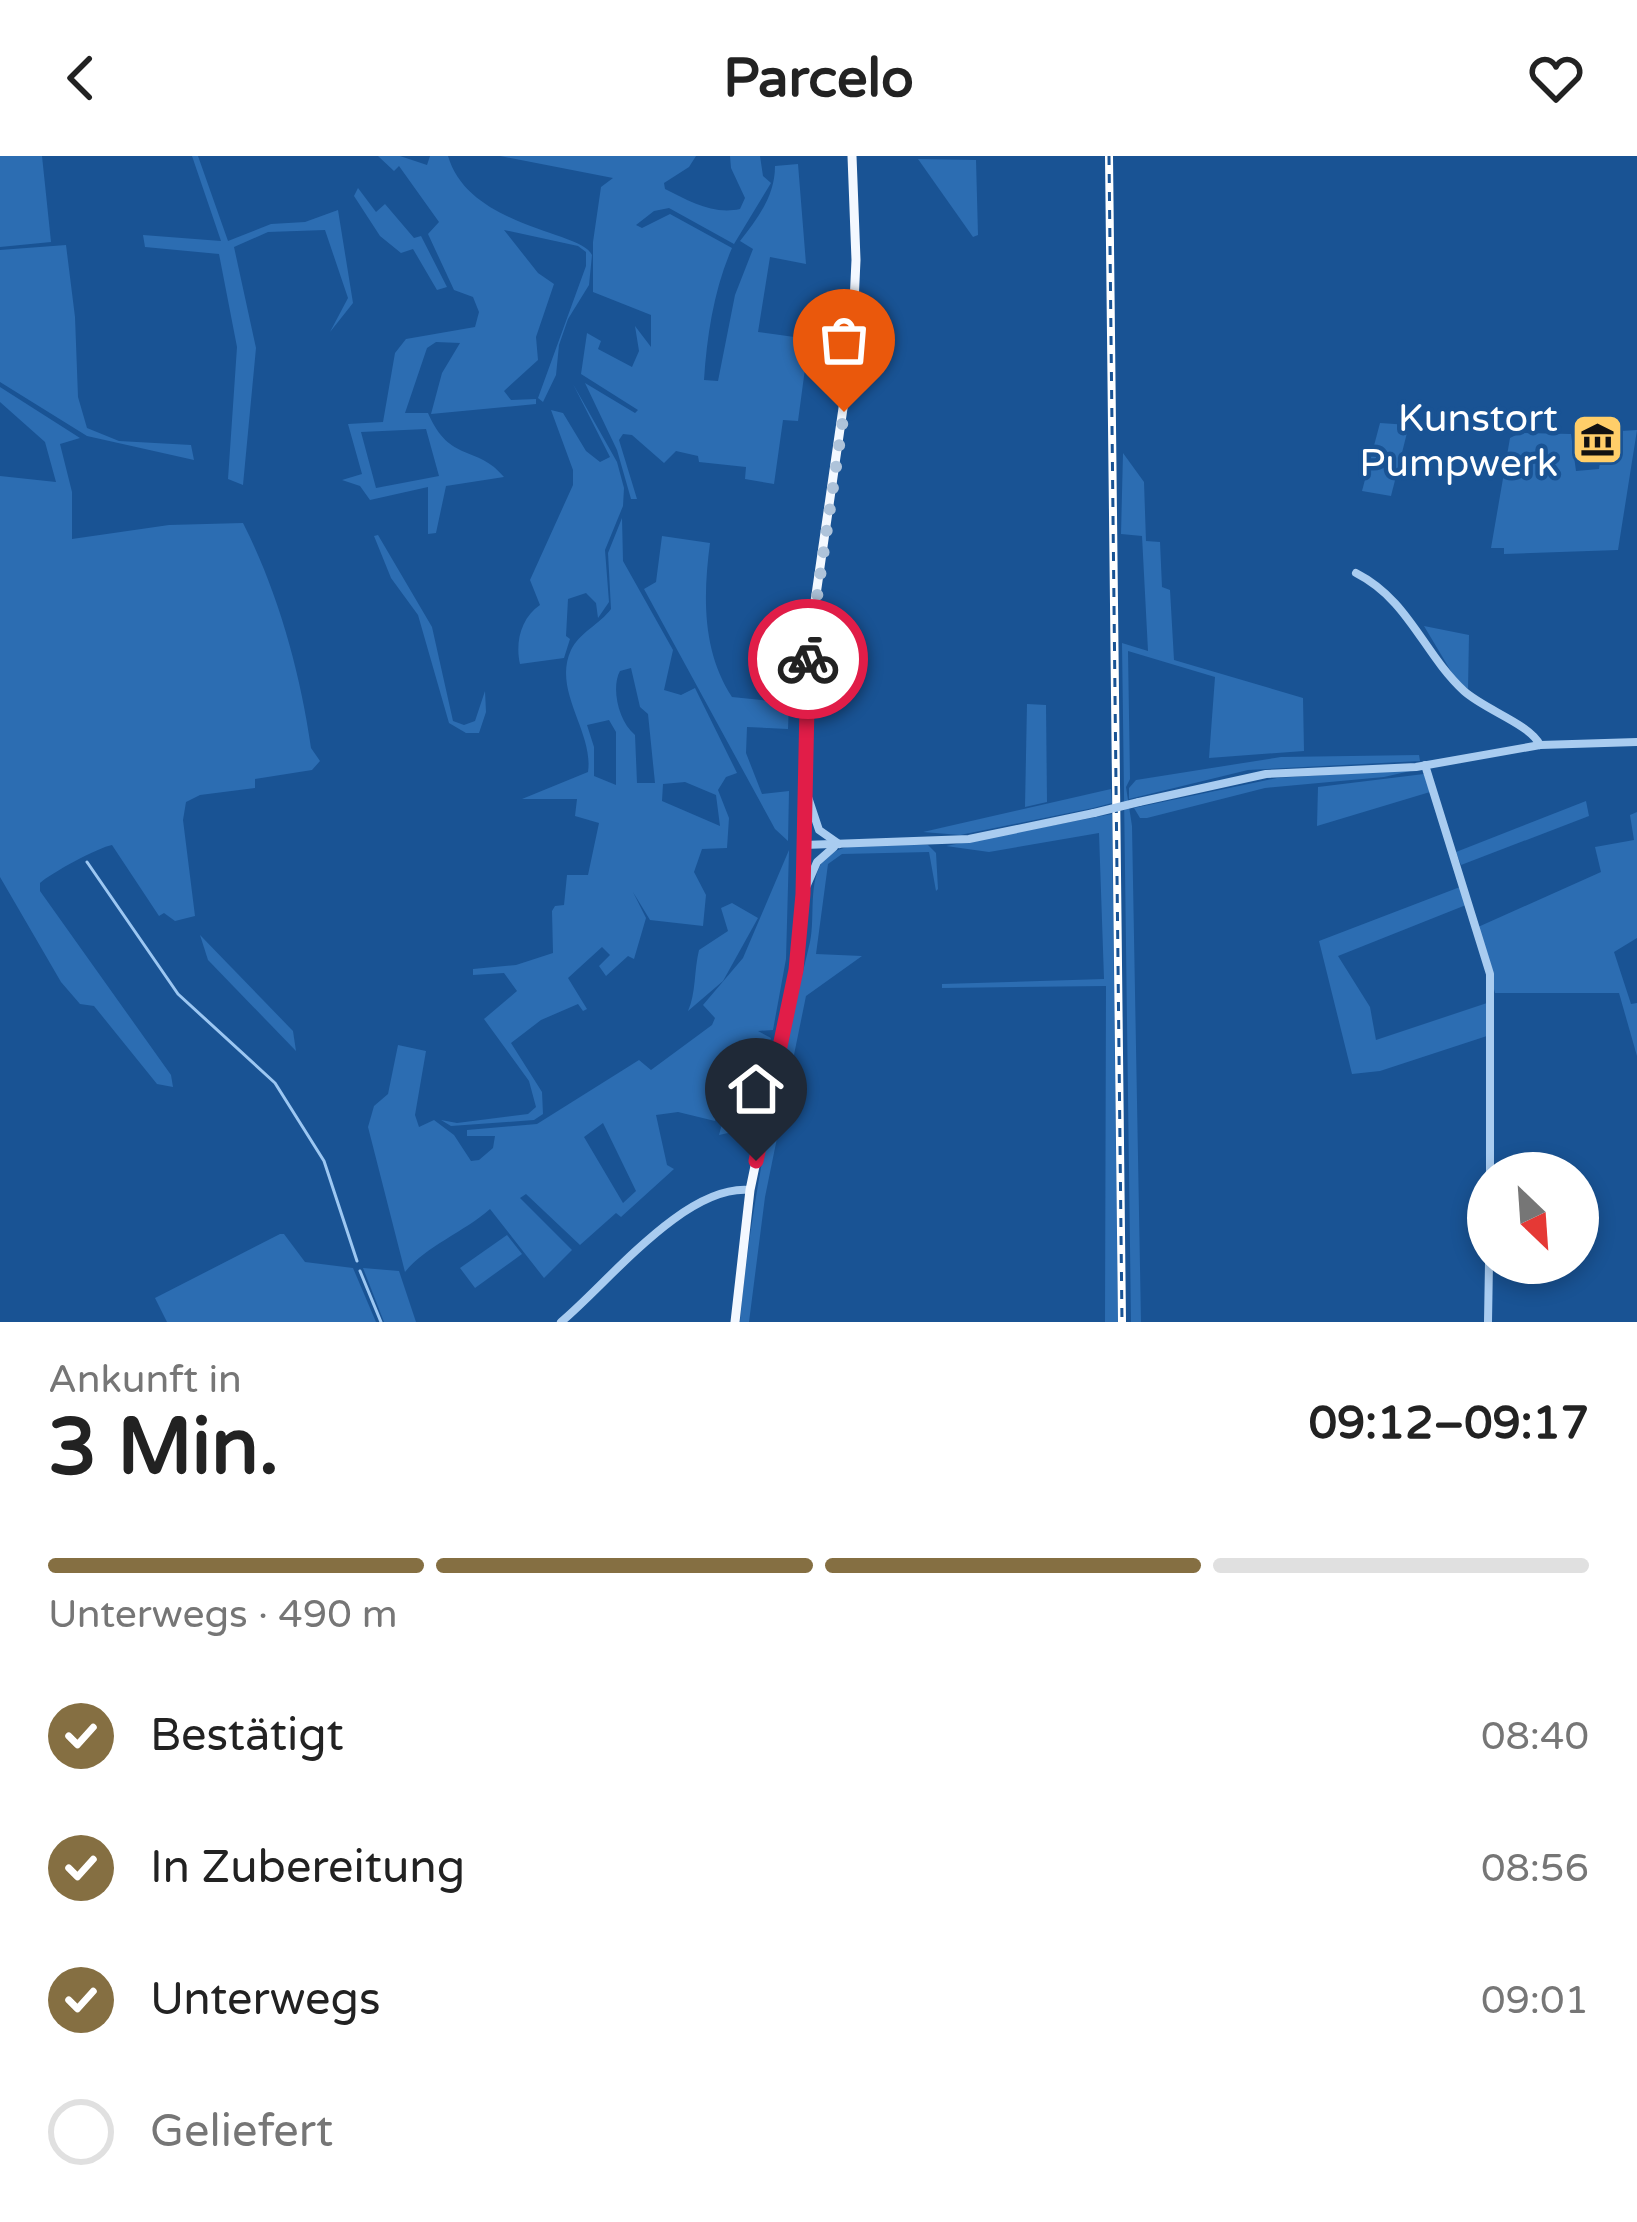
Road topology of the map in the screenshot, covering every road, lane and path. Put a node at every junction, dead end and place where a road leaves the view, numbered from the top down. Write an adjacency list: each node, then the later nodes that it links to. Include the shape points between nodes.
1 (853, 156): 6 (main road, via 851,346 809,643)
2 (1357, 573): 4 (street, via 1398,603 1458,685)
3 (1637, 742): 4 (street)
4 (1540, 745): 5 (street)
5 (1425, 766): 7 (street, bridge, via 1266,774 969,839); 10 (street, via 1490,974)
6 (806, 791): 7 (street, via 819,830); 8 (main road)
7 (841, 844): 8 (street); 9 (street, via 817,862)
8 (804, 845): 9 (main road)
9 (803, 894): 11 (main road, via 785,1030)
10 (1490, 1152)
11 (750, 1190): 13 (street, via 694,1204); 14 (main road)
12 (1489, 1284): 15 (street)
13 (561, 1322)
14 (735, 1322)
15 (1488, 1322)

